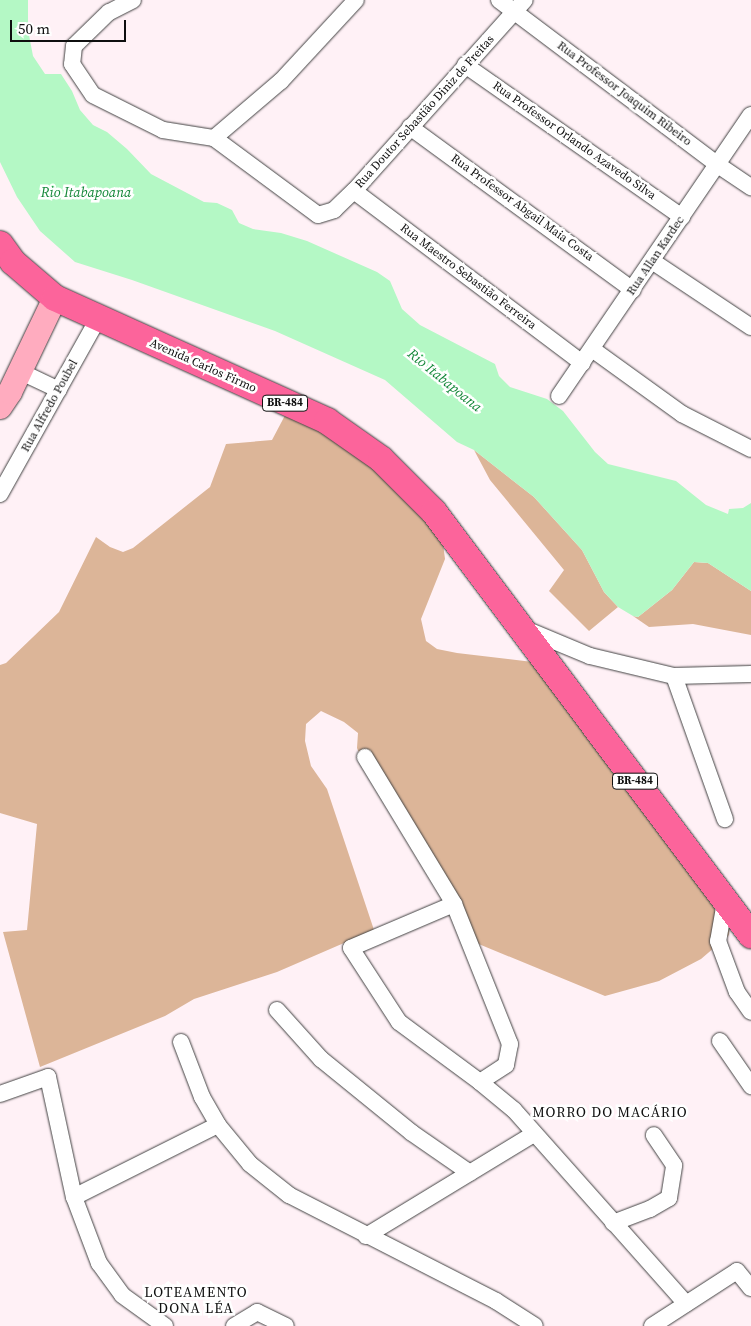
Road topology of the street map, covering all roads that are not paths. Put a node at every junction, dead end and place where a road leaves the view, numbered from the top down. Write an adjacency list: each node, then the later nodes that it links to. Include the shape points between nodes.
1 (133, 0): 8 (street, via 109,12 74,46 72,64 93,95 163,130)
2 (356, 0): 8 (street, via 281,81)
3 (499, 0): 4 (street, Rua Professor Joaquim Ribeiro)
4 (520, 6): 5 (street, Rua Doutor Sebastião Diniz de Freitas); 9 (street, Rua Professor Joaquim Ribeiro)
5 (465, 65): 7 (street, Rua Doutor Sebastião Diniz de Freitas); 12 (street, Rua Professor Orlando Azavedo Silva)
6 (751, 115): 9 (street, Rua Allan Kardec)
7 (410, 127): 11 (street, Rua Doutor Sebastião Diniz de Freitas); 15 (street, Rua Professor Abgail Maia Costa)
8 (214, 138): 11 (street, Rua Doutor Sebastião Diniz de Freitas, via 318,214 334,210)
9 (718, 165): 10 (street, Rua Professor Joaquim Ribeiro); 12 (street, Rua Allan Kardec)
10 (751, 186)
11 (354, 191): 20 (street, Rua Maestro Sebastião Ferreira)
12 (682, 217): 14 (street, Rua Allan Kardec)
13 (0, 244): 16 (main road, Avenida Carlos Firmo / BR-484, via 13,262)
14 (652, 261): 15 (street, Rua Allan Kardec); 18 (street)
15 (633, 290): 19 (street, Rua Allan Kardec)
16 (55, 298): 17 (main road, Avenida Carlos Firmo / BR-484); 21 (street)
17 (99, 317): 22 (street, Rua Alfredo Poubel); 26 (main road, Avenida Carlos Firmo / BR-484, via 327,421 381,459 434,512)
18 (751, 327)
19 (592, 349): 20 (street, Rua Allan Kardec); 24 (street, via 682,414)
20 (582, 363): 23 (street, Rua Allan Kardec)
21 (7, 389): 22 (street)
22 (59, 390): 25 (street, Rua Alfredo Poubel)
23 (559, 396)
24 (751, 449)
25 (0, 494)
26 (521, 627): 28 (street, via 590,656); 31 (main road, BR-484)
27 (751, 674): 28 (street)
28 (674, 676): 30 (street)
29 (365, 756): 32 (street)
30 (725, 820)
31 (725, 902): 33 (main road, BR-484); 35 (street, via 718,941 737,992)
32 (454, 904): 38 (street, via 510,1044 506,1065); 38 (street, via 351,948 399,1022)
33 (751, 934)
34 (277, 1010): 44 (street, via 321,1059 412,1134)
35 (751, 1012)
36 (720, 1041): 39 (street)
37 (181, 1042): 41 (street, via 202,1097)
38 (480, 1082): 42 (street, via 514,1110)
39 (751, 1085)
40 (0, 1094): 45 (street, via 48,1077)
41 (218, 1125): 45 (street); 47 (street, via 250,1164 289,1196)
42 (534, 1134): 44 (street); 46 (street)
43 (654, 1135): 46 (street, via 674,1166 669,1198)
44 (470, 1173): 47 (street)
45 (74, 1197): 50 (street, via 99,1263 122,1295)
46 (613, 1223): 49 (street)
47 (366, 1236): 53 (street, via 496,1301)
48 (751, 1288): 49 (street, via 737,1271)
49 (686, 1304): 54 (street)
50 (165, 1326)
51 (234, 1326): 52 (street, via 256,1312)
52 (286, 1326)
53 (535, 1326)
54 (652, 1326)

